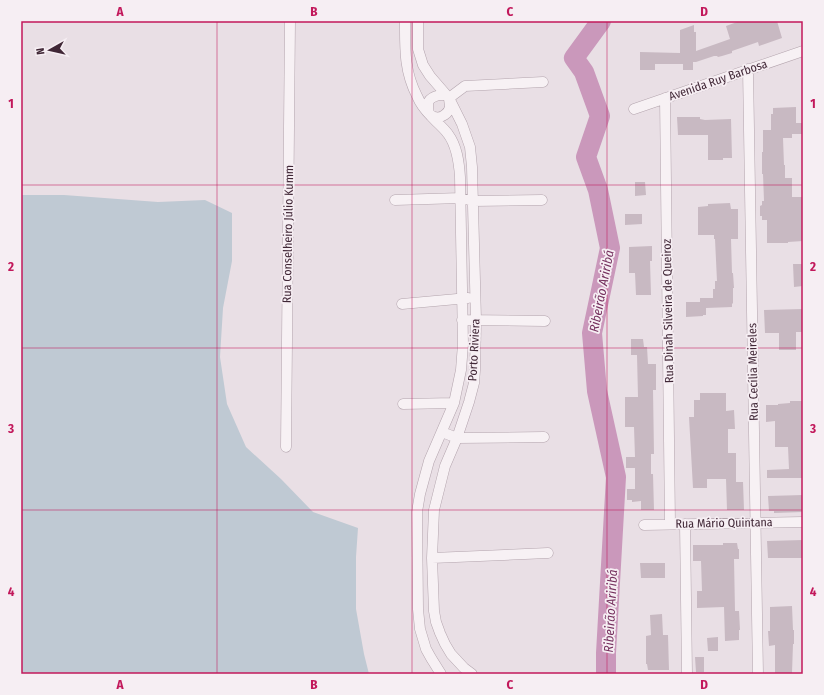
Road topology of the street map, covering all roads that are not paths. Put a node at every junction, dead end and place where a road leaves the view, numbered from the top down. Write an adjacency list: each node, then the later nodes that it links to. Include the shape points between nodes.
1 (290, 21): 26 (street, Rua Conselheiro Júlio Kumm)
2 (405, 21): 10 (street, Porto Riviera, via 408,74 418,98)
3 (418, 21): 7 (street, Porto Riviera, via 418,49 423,65)
4 (803, 51): 5 (street, Avenida Ruy Barbosa)
5 (748, 69): 8 (street, Avenida Ruy Barbosa); 28 (street, Rua Cecília Meireles)
6 (543, 82): 7 (street, via 465,86)
7 (449, 98): 10 (street, via 449,110 445,115 438,118); 10 (street, via 444,95 433,96 428,101); 14 (street, Porto Riviera, via 470,146)
8 (665, 98): 9 (street, Avenida Ruy Barbosa); 29 (street, Rua Dinah Silveira de Queiroz)
9 (634, 109)
10 (429, 114): 11 (street, Porto Riviera, via 444,128 453,142 459,165)
11 (461, 198): 12 (street); 14 (street); 16 (street, Porto Riviera)
12 (395, 200)
13 (542, 200): 14 (street)
14 (473, 201): 15 (street, Porto Riviera)
15 (475, 297): 16 (street); 19 (street, Porto Riviera)
16 (462, 298): 17 (street); 18 (street, Porto Riviera)
17 (402, 304)
18 (462, 320): 19 (street); 21 (street, Porto Riviera, via 461,370)
19 (476, 320): 20 (street); 25 (street, Porto Riviera, via 474,383)
20 (545, 321)
21 (454, 403): 22 (street); 23 (street, Porto Riviera)
22 (403, 404)
23 (442, 432): 25 (street); 34 (street, Porto Riviera, via 424,476 417,512 420,629 426,649)
24 (544, 437): 25 (street)
25 (458, 438): 33 (street, Porto Riviera, via 445,466 434,510)
26 (286, 448)
27 (803, 522): 28 (street, Rua Mário Quintana)
28 (756, 523): 30 (street, Rua Mário Quintana); 37 (street, Rua Cecília Meireles)
29 (670, 524): 30 (street, Rua Mário Quintana); 31 (street, Rua Mário Quintana)
30 (684, 524): 36 (street)
31 (644, 525)
32 (548, 553): 33 (street)
33 (432, 558): 35 (street, Porto Riviera, via 436,622 451,654)
34 (441, 674)
35 (472, 674)
36 (687, 674)
37 (758, 674)

